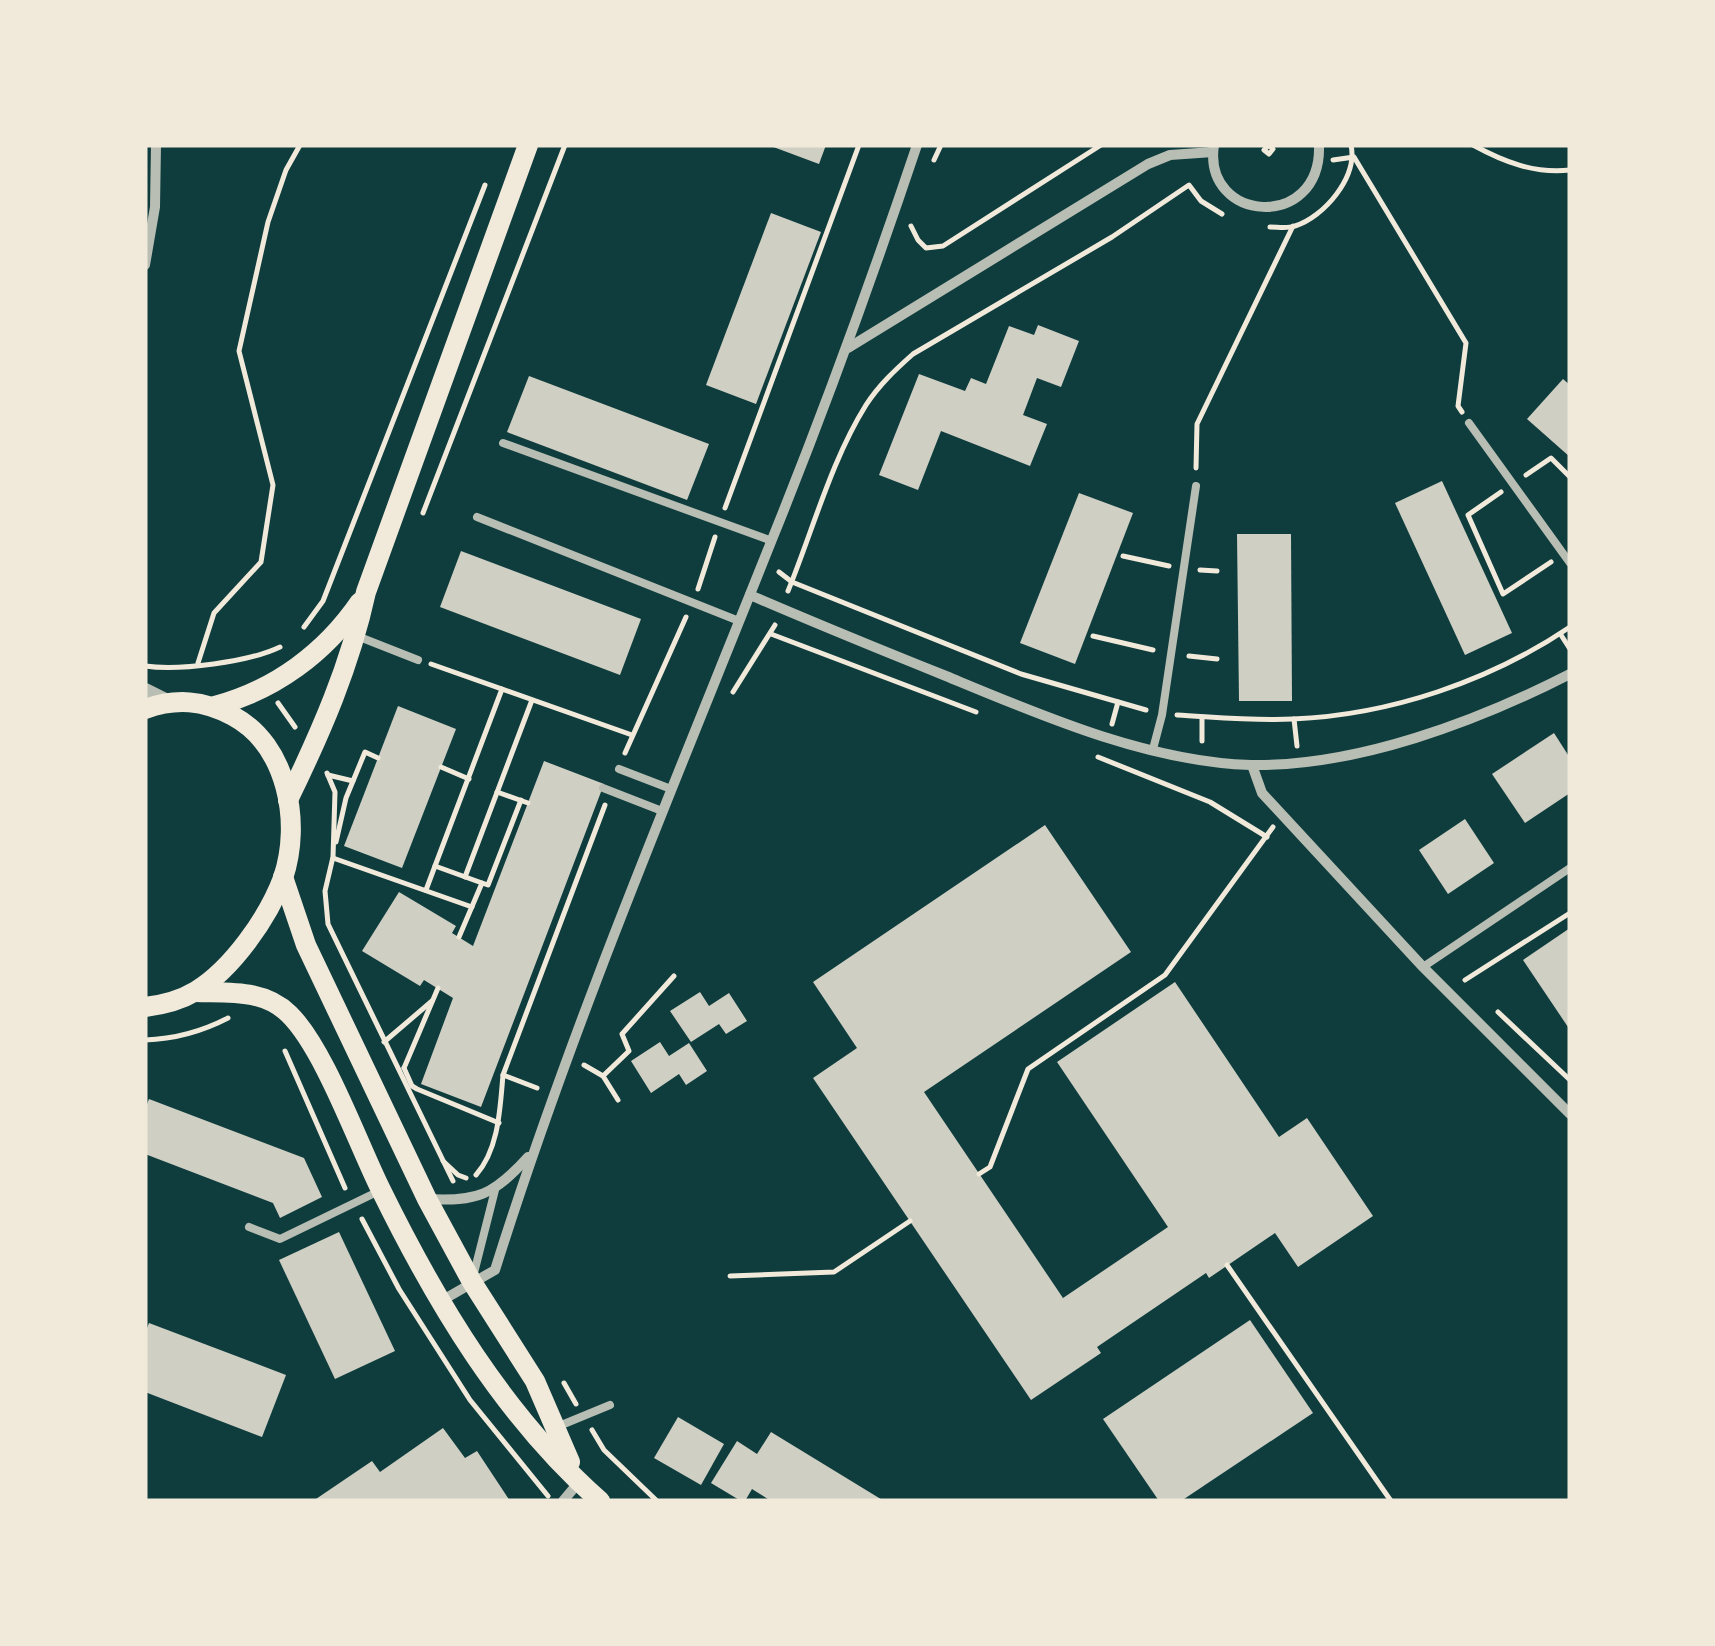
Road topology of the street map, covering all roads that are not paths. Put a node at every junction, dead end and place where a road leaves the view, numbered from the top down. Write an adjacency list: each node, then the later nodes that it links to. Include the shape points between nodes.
1 (156, 145): 6 (street)
2 (528, 145): 14 (main road)
3 (917, 145): 7 (street)
4 (1319, 145): 5 (street, via 1309,187 1267,208 1234,198 1222,185)
5 (1213, 149): 7 (street, via 1148,164)
6 (145, 266)
7 (846, 349): 12 (street)
8 (1468, 424): 13 (lane)
9 (503, 443): 12 (lane)
10 (1196, 486): 23 (lane)
11 (477, 517): 16 (lane)
12 (772, 540): 15 (street)
13 (1570, 563)
14 (366, 592): 17 (main road); 22 (main road, via 324,647 267,687)
15 (750, 595): 16 (street); 23 (street, via 1018,706)
16 (739, 621): 26 (street)
17 (357, 636): 18 (lane); 28 (main road)
18 (418, 660)
19 (1570, 674): 24 (street, via 1466,723 1358,752)
20 (145, 692): 21 (street)
21 (155, 706): 22 (main road)
22 (215, 706): 28 (main road, via 258,736)
23 (1152, 748): 24 (street)
24 (1252, 765): 32 (street, via 1262,792)
25 (619, 769): 26 (lane)
26 (671, 789): 29 (street)
27 (606, 790): 29 (lane)
28 (288, 800): 31 (main road)
29 (662, 811): 36 (street)
30 (1570, 868): 32 (lane)
31 (283, 877): 33 (main road, via 237,956); 39 (main road, via 306,944)
32 (1423, 967): 35 (street)
33 (196, 992): 34 (main road); 37 (main road, via 268,998 290,1015 311,1044)
34 (145, 1007)
35 (1570, 1114)
36 (532, 1153): 38 (street); 41 (street, via 495,1270)
37 (381, 1190): 40 (lane, via 280,1238); 42 (main road)
38 (496, 1190): 39 (street, via 463,1201); 41 (lane)
39 (427, 1199): 41 (main road)
40 (249, 1226)
41 (472, 1282): 42 (street); 44 (main road, via 535,1382)
42 (440, 1301): 45 (main road, via 503,1396)
43 (610, 1405): 44 (lane)
44 (555, 1428): 45 (main road)
45 (579, 1482): 46 (street); 47 (main road)
46 (563, 1501)
47 (600, 1501)

